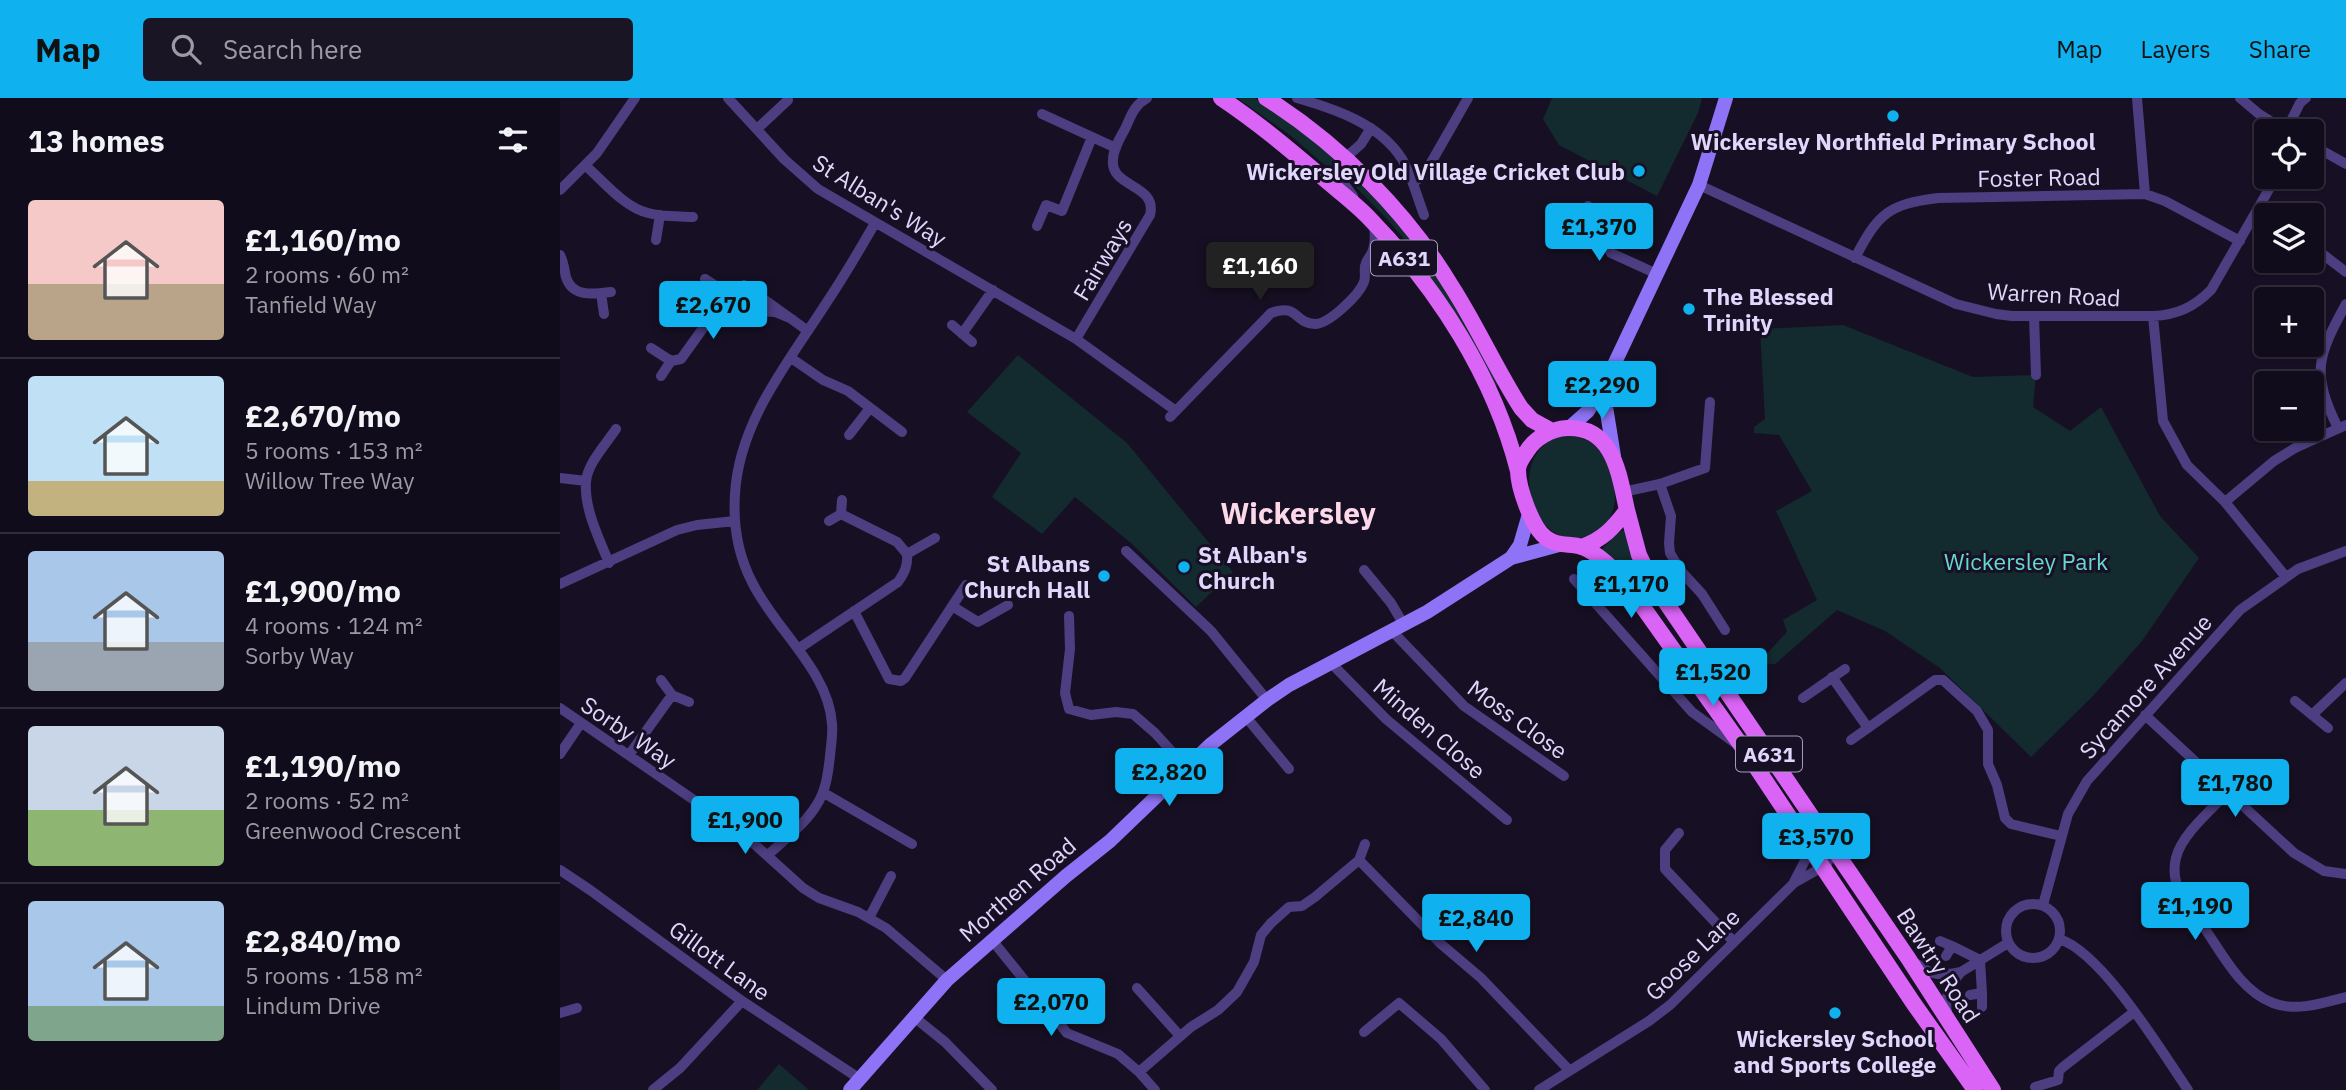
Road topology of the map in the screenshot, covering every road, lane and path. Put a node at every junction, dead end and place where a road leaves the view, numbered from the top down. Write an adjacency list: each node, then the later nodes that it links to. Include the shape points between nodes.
1 (635, 98): 25 (street)
2 (727, 98): 18 (street, St Alban's Way)
3 (1147, 98): 21 (street, via 1136,106)
4 (1221, 98): 36 (main road, A631, via 1262,126)
5 (1266, 98): 23 (main road, A631)
6 (1297, 98): 13 (street)
7 (1468, 98): 27 (street, via 1424,175)
8 (1726, 98): 28 (main road)
9 (2137, 98): 30 (street)
10 (2240, 98): 15 (street)
11 (2306, 98): 16 (street)
12 (788, 100): 18 (street)
13 (1320, 101): 17 (street)
14 (1042, 114): 19 (street)
15 (2267, 119)
16 (2292, 119)
17 (1371, 128): 20 (street); 27 (street, via 1391,144)
18 (757, 129): 37 (street, St Alban's Way, via 818,189)
19 (1092, 137): 21 (street); 38 (street, via 1062,211 1046,205)
20 (1361, 144): 23 (street); 26 (street)
21 (1116, 148): 60 (street, Fairways, via 1112,159 1115,172 1146,194 1152,209)
22 (2324, 152): 24 (street)
23 (1344, 159): 26 (main road, A631); 36 (street, via 1338,167 1339,177)
24 (2346, 164)
25 (586, 166): 29 (street); 32 (street, via 626,202)
26 (1361, 174): 73 (main road, A631, via 1439,266 1521,408)
27 (1413, 183): 33 (street)
28 (1699, 185): 44 (street, Warren Road); 47 (main road)
29 (560, 190)
30 (2145, 194): 40 (street, Foster Road); 44 (street, Foster Road, via 1909,201 1875,224)
31 (1588, 206): 47 (street, via 1611,253)
32 (660, 215): 35 (street); 39 (street)
33 (1424, 215)
34 (2254, 215): 40 (street, Warren Road)
35 (694, 217)
36 (1371, 220): 42 (street); 45 (main road, A631)
37 (875, 223): 50 (street, St Alban's Way); 58 (street)
38 (1037, 226)
39 (656, 240)
40 (2240, 241): 55 (street, Warren Road, via 2202,299 2171,315)
41 (560, 255): 53 (street, via 572,287 586,294 606,293)
42 (1372, 255): 45 (street, via 1387,254); 60 (street, St Alban's Way, via 1365,264 1364,282 1332,318 1312,324 1284,309 1271,313 1173,414)
43 (2324, 255): 46 (street)
44 (1855, 258): 54 (street, Warren Road, via 1956,304 1996,314)
45 (1409, 264): 77 (main road, A631, via 1472,357 1500,412)
46 (2346, 272)
47 (1657, 274): 67 (main road)
48 (705, 279): 51 (street)
49 (744, 285): 56 (street)
50 (993, 290): 59 (street); 60 (street, St Alban's Way)
51 (733, 297): 56 (street, via 755,311); 64 (street, via 721,303 681,359)
52 (2346, 304): 70 (street, via 2320,358 2321,388)
53 (604, 314)
54 (2034, 316): 55 (street, Warren Road); 65 (street)
55 (2153, 316): 83 (street, via 2163,421 2187,465)
56 (792, 319): 58 (street)
57 (952, 325): 59 (street)
58 (808, 331): 63 (street)
59 (962, 334): 61 (street)
60 (1076, 339)
61 (972, 342)
62 (651, 348): 64 (street)
63 (791, 358): 69 (street); 88 (street, via 744,443 737,468)
64 (671, 361): 66 (street)
65 (2036, 375)
66 (661, 376)
67 (1602, 388): 71 (main road, via 1588,411); 76 (main road)
68 (1710, 402): 80 (street, via 1705,468)
69 (870, 408): 74 (street); 75 (street)
70 (2342, 427): 83 (street, via 2274,461)
71 (1569, 428): 73 (main road); 76 (main road, A631, via 1592,433)
72 (616, 429): 79 (street)
73 (1552, 431): 77 (main road, via 1530,446)
74 (902, 432)
75 (849, 435)
76 (1615, 459): 81 (main road, A631)
77 (1518, 471): 86 (main road, A631)
78 (560, 478): 79 (street)
79 (586, 481): 96 (street, via 593,520)
80 (1660, 484): 81 (street); 107 (street, via 1671,516 1670,553)
81 (1623, 492): 84 (main road, A631)
82 (842, 500): 85 (street)
83 (2225, 502): 98 (street)
84 (1627, 510): 91 (main road, via 1605,536); 138 (main road, Bawtry Road / A631, via 1651,580)
85 (841, 514): 87 (street); 94 (street, via 897,542)
86 (1529, 514): 90 (main road, A631, via 1538,531); 95 (main road)
87 (829, 520)
88 (735, 521): 96 (street, via 677,530); 108 (street, via 752,583)
89 (935, 538): 94 (street)
90 (1559, 545): 91 (main road); 95 (main road, Morthen Road)
91 (1581, 547): 110 (main road, Bawtry Road / A631, via 1618,574)
92 (1126, 551): 118 (street, via 1212,631)
93 (2346, 551): 98 (street, Sycamore Avenue)
94 (907, 554): 104 (street, via 905,572 898,582)
95 (1511, 558): 106 (main road, Morthen Road)
96 (609, 563): 100 (street)
97 (1364, 570): 106 (street, Moss Close, via 1391,603)
98 (2286, 577): 122 (street, Sycamore Avenue, via 2240,610)
99 (1574, 579): 114 (street, Bawtry Road)
100 (560, 584)
101 (966, 585): 103 (street)
102 (1008, 605): 103 (street, via 978,622)
103 (952, 606): 104 (street, via 905,678 896,681 889,679)
104 (854, 611): 108 (street)
105 (1069, 616): 132 (street, via 1065,693 1069,709 1091,715 1133,714)
106 (1398, 628): 109 (main road, Morthen Road); 134 (street, Moss Close, via 1464,706)
107 (1725, 630)
108 (798, 649): 136 (street, via 830,709 831,749)
109 (1331, 663): 118 (main road, Morthen Road); 137 (street, Minden Close, via 1386,719)
110 (1686, 666): 114 (street); 129 (main road, Bawtry Road / A631)
111 (1845, 668): 112 (street)
112 (1832, 677): 117 (street); 126 (street)
113 (661, 680): 116 (street)
114 (1666, 681): 129 (street, Bawtry Road, via 1692,712)
115 (2346, 683): 123 (street)
116 (671, 695): 120 (street); 131 (street)
117 (1802, 698)
118 (1267, 700): 124 (main road, Morthen Road)
119 (2295, 701): 123 (street)
120 (689, 702)
121 (560, 708): 125 (street, Sorby Way)
122 (2145, 715): 135 (street); 140 (street, Sycamore Avenue, via 2087,780)
123 (2312, 715): 127 (street)
124 (1246, 717): 132 (main road, Morthen Road); 133 (street)
125 (581, 723): 130 (street); 131 (street, Sorby Way)
126 (1868, 728): 128 (street); 140 (street, via 1935,680 1943,680 1984,720 1988,764 2005,818 2011,824)
127 (2328, 728)
128 (1851, 740)
129 (1746, 752): 143 (main road, Bawtry Road / A631)
130 (560, 754)
131 (629, 755): 144 (street, Sorby Way)
132 (1186, 767): 154 (main road, Morthen Road, via 1110,841)
133 (1289, 769)
134 (1564, 776)
135 (2228, 792): 148 (street, via 2309,864); 165 (street, via 2179,848 2174,867 2181,895 2256,994 2274,1004 2297,1006)
136 (824, 793): 141 (street); 144 (street, via 805,820)
137 (1507, 820)
138 (1821, 831): 146 (street, via 1830,852); 158 (main road, Bawtry Road / A631)
139 (1679, 832): 156 (street, via 1665,850 1665,869)
140 (2061, 836): 151 (street, Sycamore Avenue)
141 (912, 844)
142 (1365, 844): 145 (street)
143 (1811, 849): 146 (main road, Bawtry Road / A631); 150 (street, Goose Lane)
144 (768, 855): 152 (street, Sorby Way, via 819,898)
145 (1359, 860): 174 (street, via 1302,906 1280,913 1261,936 1254,962 1237,992); 175 (street)
146 (1823, 867): 150 (street, Goose Lane); 185 (main road, Bawtry Road / A631)
147 (560, 870): 166 (street, Gillott Lane)
148 (2346, 874)
149 (891, 876): 152 (street)
150 (1794, 883): 156 (street, Goose Lane)
151 (2043, 905): 153 (street, via 2057,918); 157 (street, via 2025,905 2015,911 2006,931)
152 (869, 918): 161 (street, Sorby Way)
153 (2059, 939): 157 (street, via 2055,948 2039,958 2020,956); 169 (street, via 2091,959)
154 (992, 940): 161 (main road, Morthen Road); 176 (street, via 1067,1032 1118,1054)
155 (1940, 941): 159 (street, via 1949,951)
156 (1734, 942): 175 (street, Goose Lane, via 1670,1005)
157 (2008, 943): 159 (street)
158 (1908, 958): 160 (street, via 1935,975); 172 (main road, Bawtry Road / A631)
159 (1980, 960): 160 (street); 163 (street)
160 (1961, 972): 172 (street, via 1945,1000)
161 (947, 980): 171 (main road, Morthen Road)
162 (1137, 988): 174 (street)
163 (1982, 993): 164 (street); 167 (street)
164 (1970, 995)
165 (2346, 997)
166 (742, 1001): 178 (street, Gillott Lane); 180 (street, via 680,1068)
167 (1982, 1007)
168 (576, 1008): 170 (street)
169 (2134, 1012): 177 (street, via 2063,1067); 188 (street)
170 (560, 1013)
171 (914, 1017): 178 (main road, Morthen Road); 181 (street)
172 (1948, 1020): 186 (main road, Bawtry Road / A631)
173 (1364, 1032): 183 (street, via 1399,1003 1441,1039)
174 (1180, 1036): 176 (street)
175 (1569, 1070): 184 (street, Goose Lane)
176 (1139, 1072): 182 (street)
177 (2058, 1080): 179 (street); 187 (street)
178 (855, 1085)
179 (2035, 1087)
180 (653, 1090)
181 (992, 1090)
182 (1155, 1090)
183 (1485, 1090)
184 (1539, 1090)
185 (1975, 1090)
186 (1993, 1090)
187 (2063, 1090)
188 (2188, 1090)

